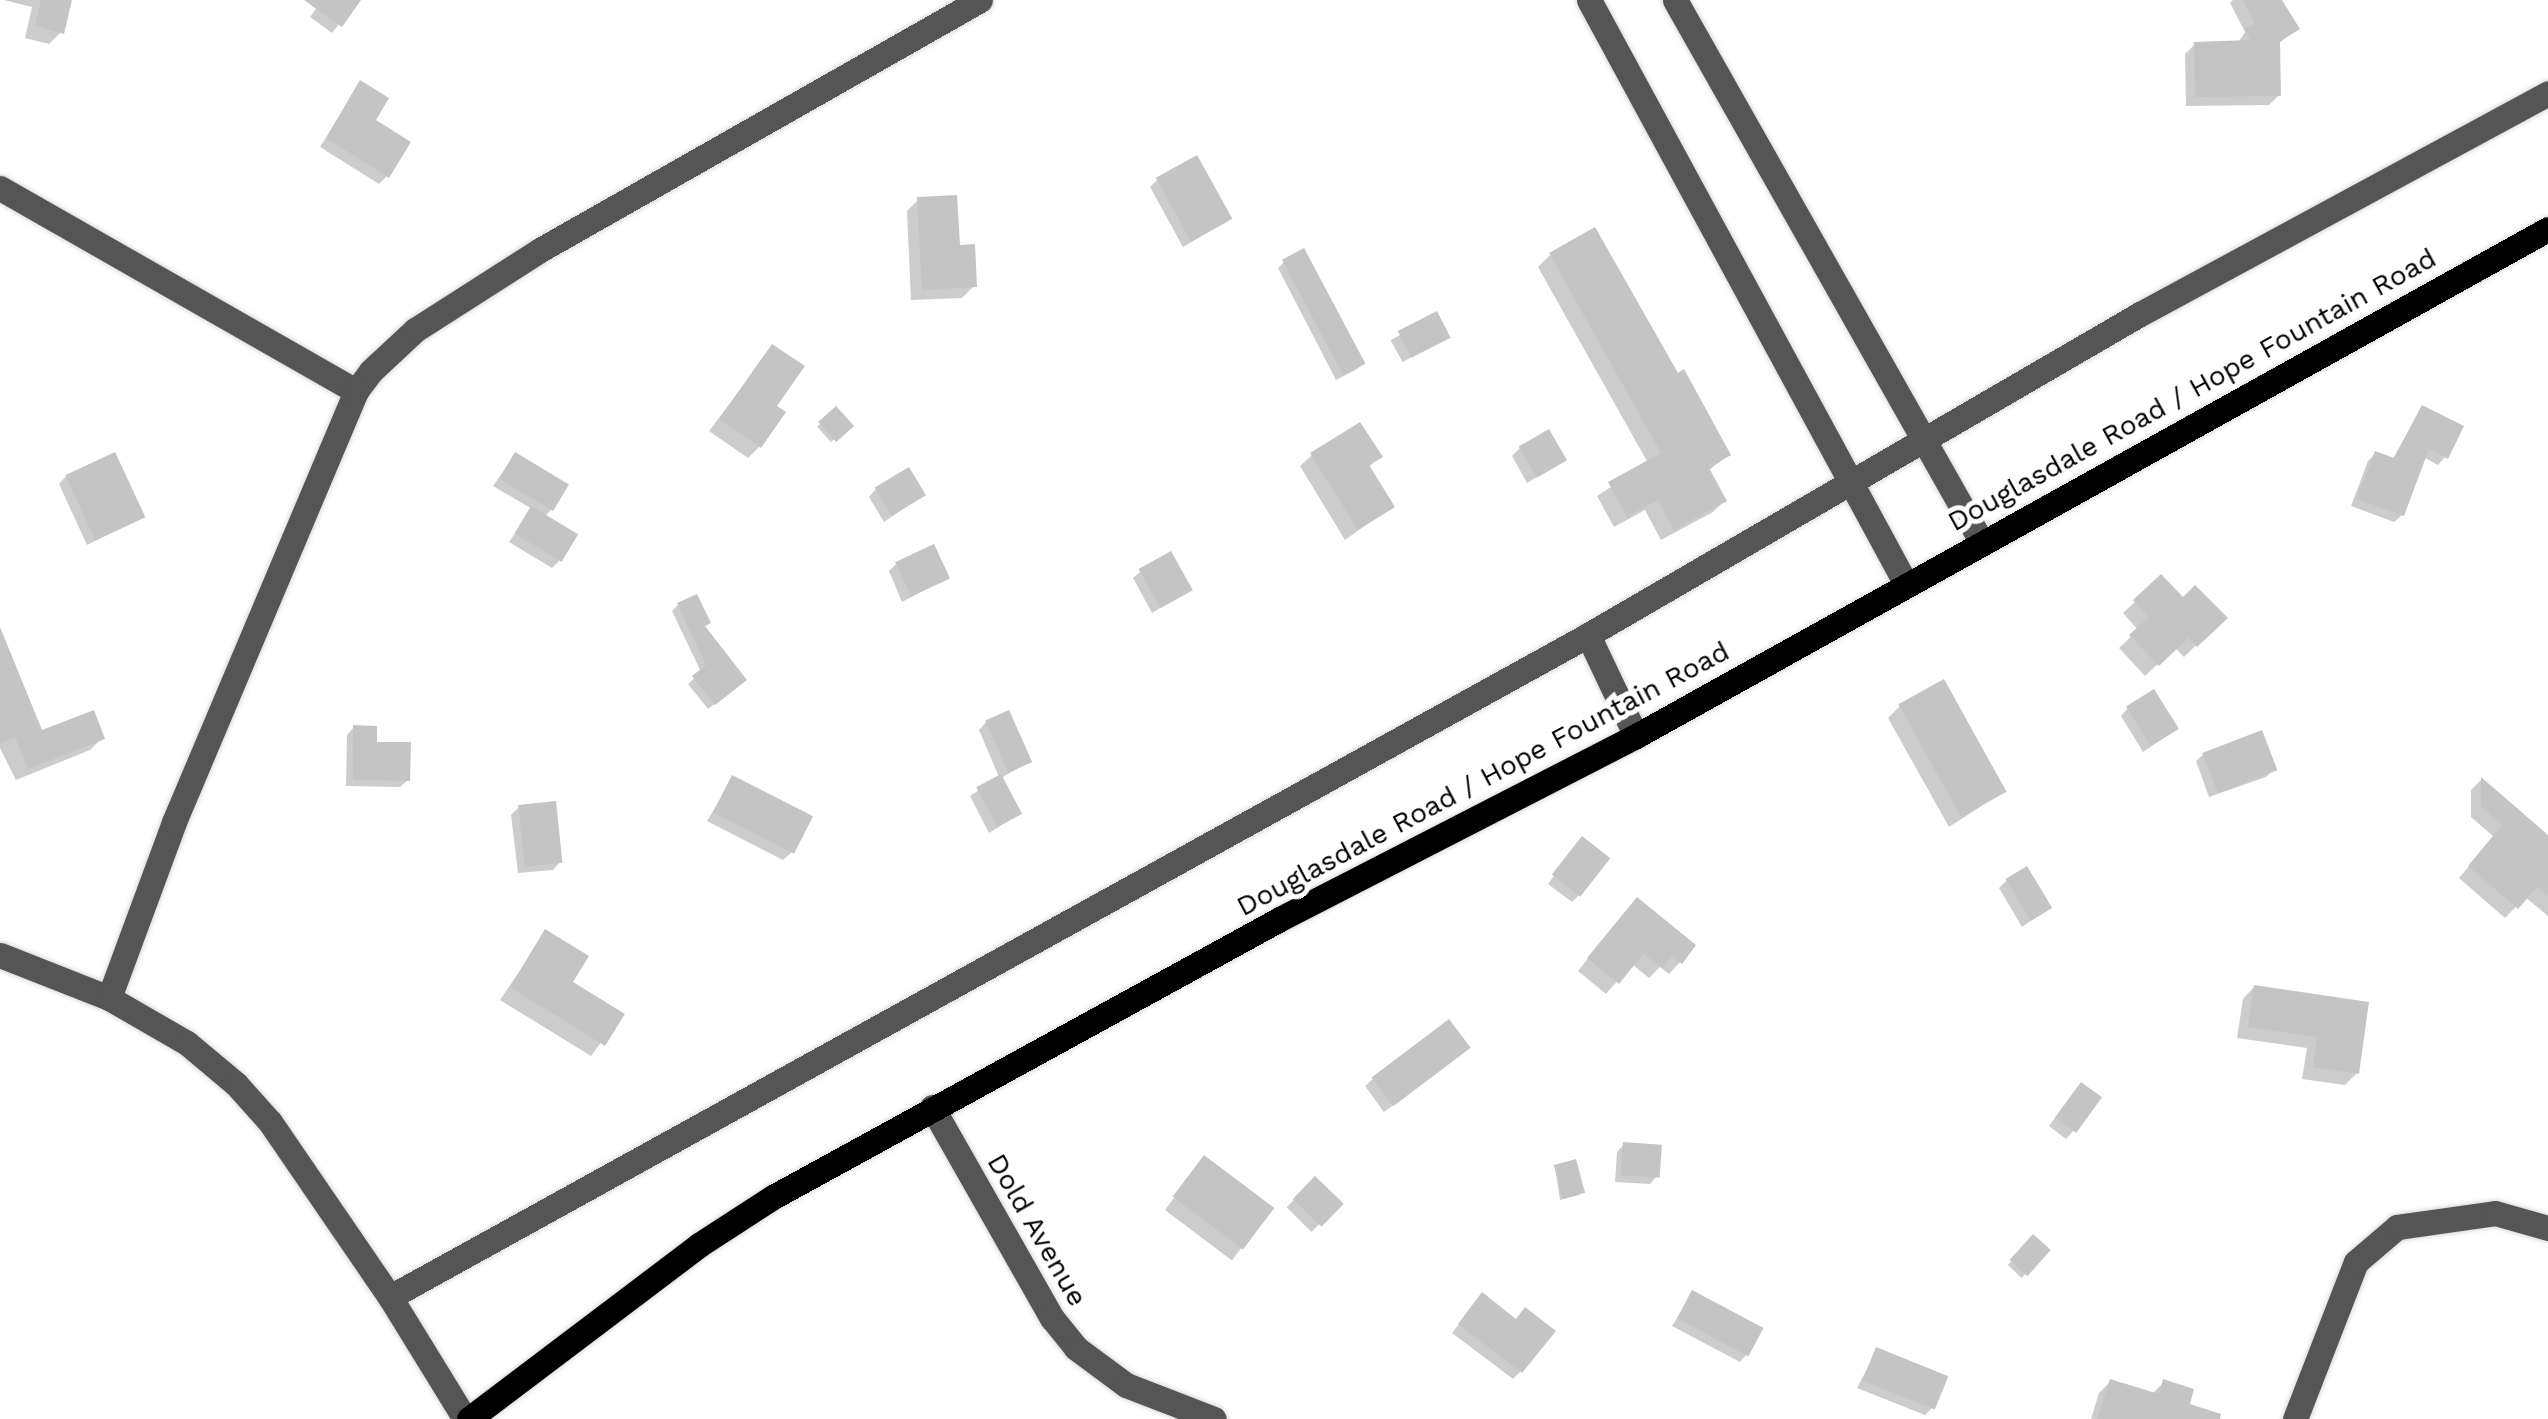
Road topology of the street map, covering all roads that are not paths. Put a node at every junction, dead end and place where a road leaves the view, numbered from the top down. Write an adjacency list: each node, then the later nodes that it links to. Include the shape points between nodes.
1 (980, 0): 7 (street, via 477,290 403,339)
2 (1589, 0): 9 (street)
3 (1675, 0): 8 (street)
4 (2548, 93): 8 (street, via 2140,314)
5 (0, 188): 7 (street)
6 (2548, 229): 10 (main road, Douglasdale Road / Hope Fountain Road)
7 (356, 391): 15 (street, via 174,822)
8 (1924, 442): 9 (street); 10 (street)
9 (1854, 481): 11 (street); 12 (street)
10 (1981, 541): 11 (main road, Douglasdale Road / Hope Fountain Road)
11 (1906, 584): 13 (main road, Douglasdale Road / Hope Fountain Road)
12 (1588, 634): 13 (street); 18 (street)
13 (1636, 736): 16 (main road, Douglasdale Road / Hope Fountain Road)
14 (0, 955): 15 (street)
15 (109, 998): 18 (street, via 188,1042 236,1084 270,1122)
16 (932, 1107): 19 (main road, Douglasdale Road / Hope Fountain Road, via 699,1245); 20 (street, Dold Avenue, via 1052,1318 1076,1348 1126,1385)
17 (2548, 1228): 21 (street, via 2495,1214 2397,1227 2356,1262)
18 (390, 1296): 19 (street)
19 (467, 1419)
20 (1214, 1419)
21 (2296, 1419)

